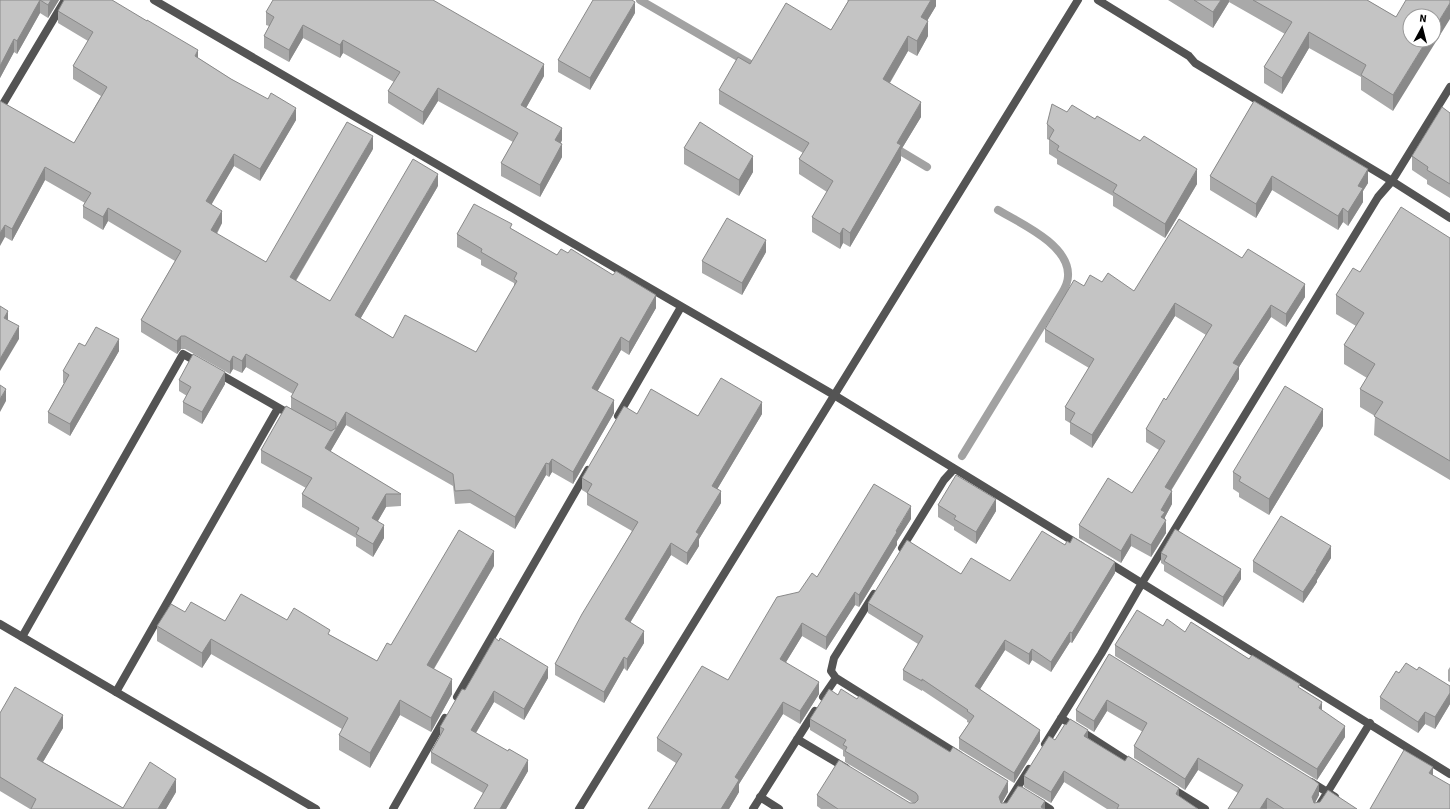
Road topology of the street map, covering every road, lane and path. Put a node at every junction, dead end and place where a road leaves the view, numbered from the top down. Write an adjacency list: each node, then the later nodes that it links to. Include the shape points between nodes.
1 (65, 0): 6 (street)
2 (154, 0): 9 (street)
3 (1078, 0): 10 (street)
4 (1098, 0): 7 (street, via 1189,56 1195,63)
5 (1450, 87): 7 (street)
6 (0, 109)
7 (1392, 181): 8 (street); 19 (street, via 1378,197)
8 (1450, 218)
9 (681, 307): 10 (street); 13 (street)
10 (834, 395): 15 (street); 42 (street)
11 (278, 408): 12 (street); 22 (street, via 183,354); 24 (street)
12 (298, 419)
13 (614, 424)
14 (590, 465): 41 (street)
15 (954, 469): 16 (street); 17 (street, via 944,480)
16 (1088, 551)
17 (900, 552)
18 (1102, 559): 19 (street)
19 (1142, 583): 25 (street, via 1104,656); 26 (street)
20 (879, 585): 23 (street, via 834,658 831,670)
21 (0, 624): 22 (street)
22 (22, 636): 24 (street)
23 (836, 678): 27 (street); 29 (street)
24 (116, 692): 40 (street)
25 (1060, 718): 28 (street); 31 (street)
26 (1370, 723): 33 (street); 37 (street)
27 (797, 739): 32 (street); 38 (street)
28 (1040, 751)
29 (969, 761)
30 (1032, 764): 36 (street)
31 (1140, 768)
32 (852, 772)
33 (1450, 774)
34 (1301, 776): 37 (street)
35 (1166, 784): 47 (street)
36 (1020, 792): 45 (street); 46 (street)
37 (1327, 793): 39 (street); 48 (street)
38 (760, 797): 43 (street); 44 (street)
39 (1341, 801)
40 (316, 809)
41 (393, 809)
42 (579, 809)
43 (753, 809)
44 (779, 809)
45 (1004, 809)
46 (1050, 809)
47 (1206, 809)
48 (1317, 809)

